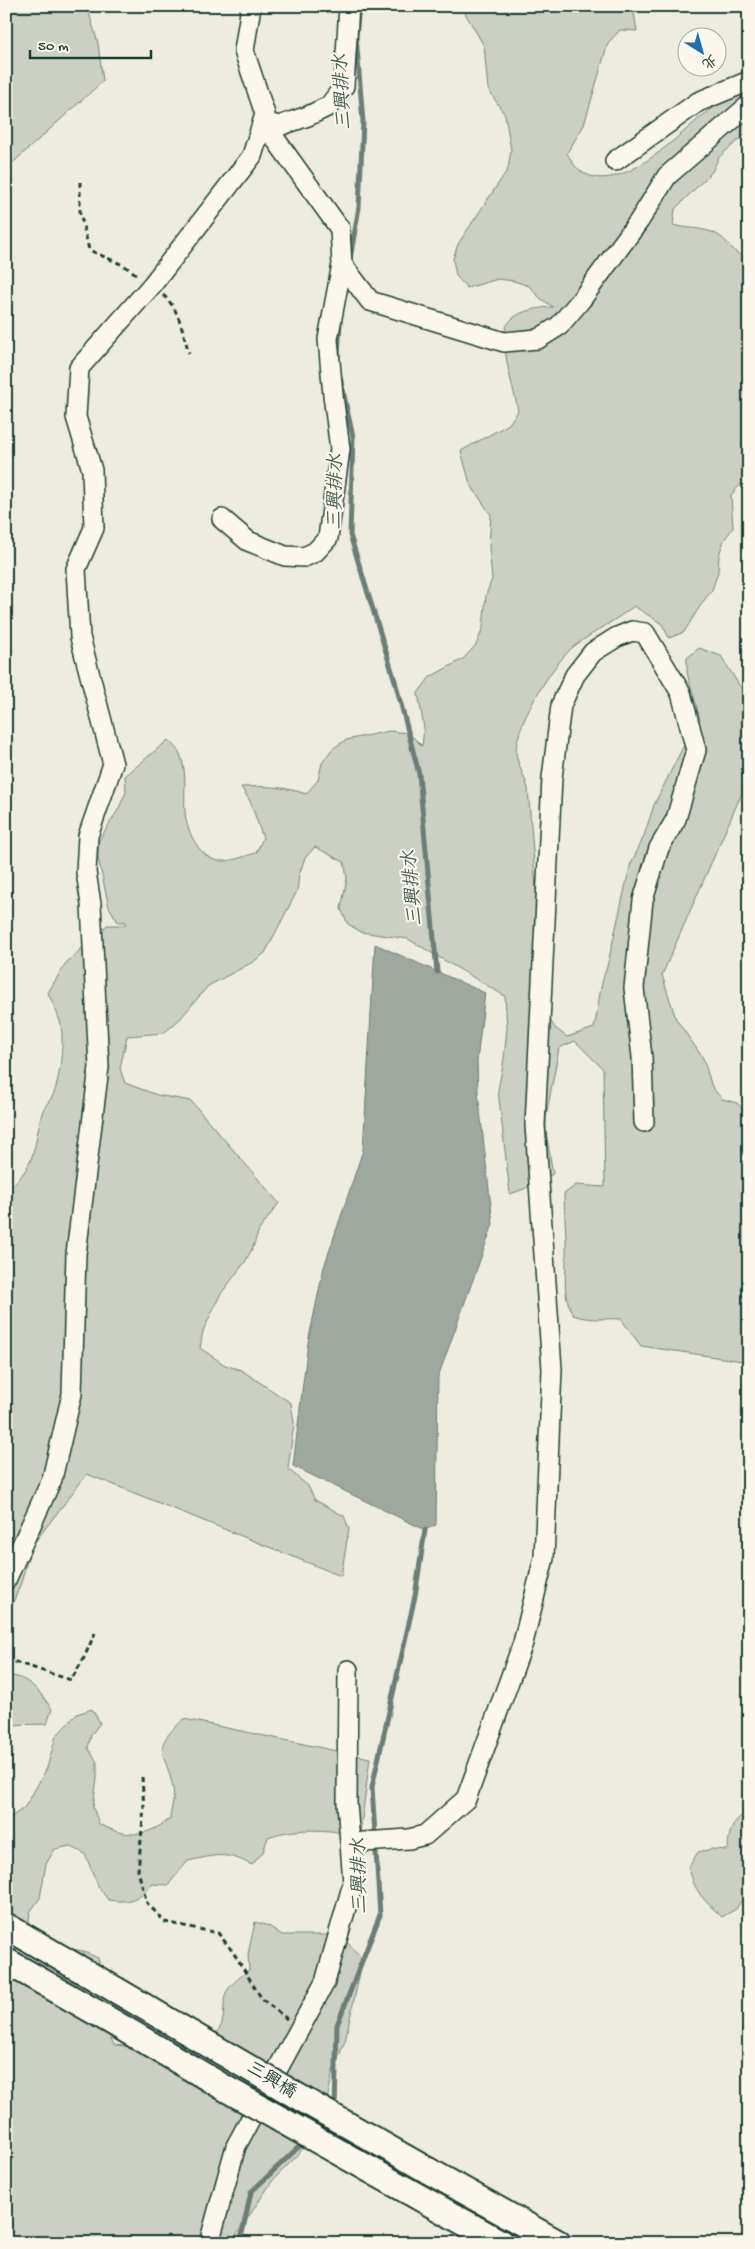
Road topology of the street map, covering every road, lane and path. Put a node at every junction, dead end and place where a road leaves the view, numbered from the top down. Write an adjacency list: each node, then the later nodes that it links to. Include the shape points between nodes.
1 (251, 6): 5 (lane, via 244,50 265,114)
2 (349, 6): 5 (lane, via 344,86 329,106 308,116 279,126)
3 (749, 81): 6 (lane, via 698,102)
4 (749, 105): 8 (lane, via 666,176 639,221 581,300 559,326 538,339 504,342 370,301)
5 (263, 122): 8 (lane, via 340,230); 9 (lane, via 252,156)
6 (615, 161)
7 (80, 182): 9 (path, via 80,212 89,250 123,265)
8 (342, 264): 11 (lane, via 328,339 340,449 328,538 304,557 285,556 248,540)
9 (152, 285): 10 (path, via 171,304 179,318); 13 (lane, via 79,368 76,418 92,470 94,528 76,569 80,637 113,764 88,836 99,1067 76,1254 72,1394 52,1479)
10 (189, 353)
11 (222, 519)
12 (644, 1122): 18 (lane, via 642,1057 634,988 642,900 659,848 676,819 696,750 681,694 645,633 632,631 593,652 575,675 561,705 552,778 536,1125 552,1369 544,1558 523,1644 466,1799 425,1835 363,1842)
13 (6, 1580)
14 (95, 1633): 15 (path, via 71,1680)
15 (6, 1659)
16 (348, 1670): 18 (lane, via 347,1803)
17 (142, 1776): 21 (path, via 144,1808 138,1870 147,1903 166,1922 218,1933 234,1952 262,1999)
18 (351, 1851): 21 (lane, via 353,1883 325,1982)
19 (6, 1926): 24 (main road, 三興橋, bridge, via 308,2104)
20 (6, 1961): 23 (main road, 三興橋, bridge)
21 (299, 2030): 22 (lane, via 236,2146)
22 (209, 2243)
23 (501, 2243)
24 (558, 2243)

